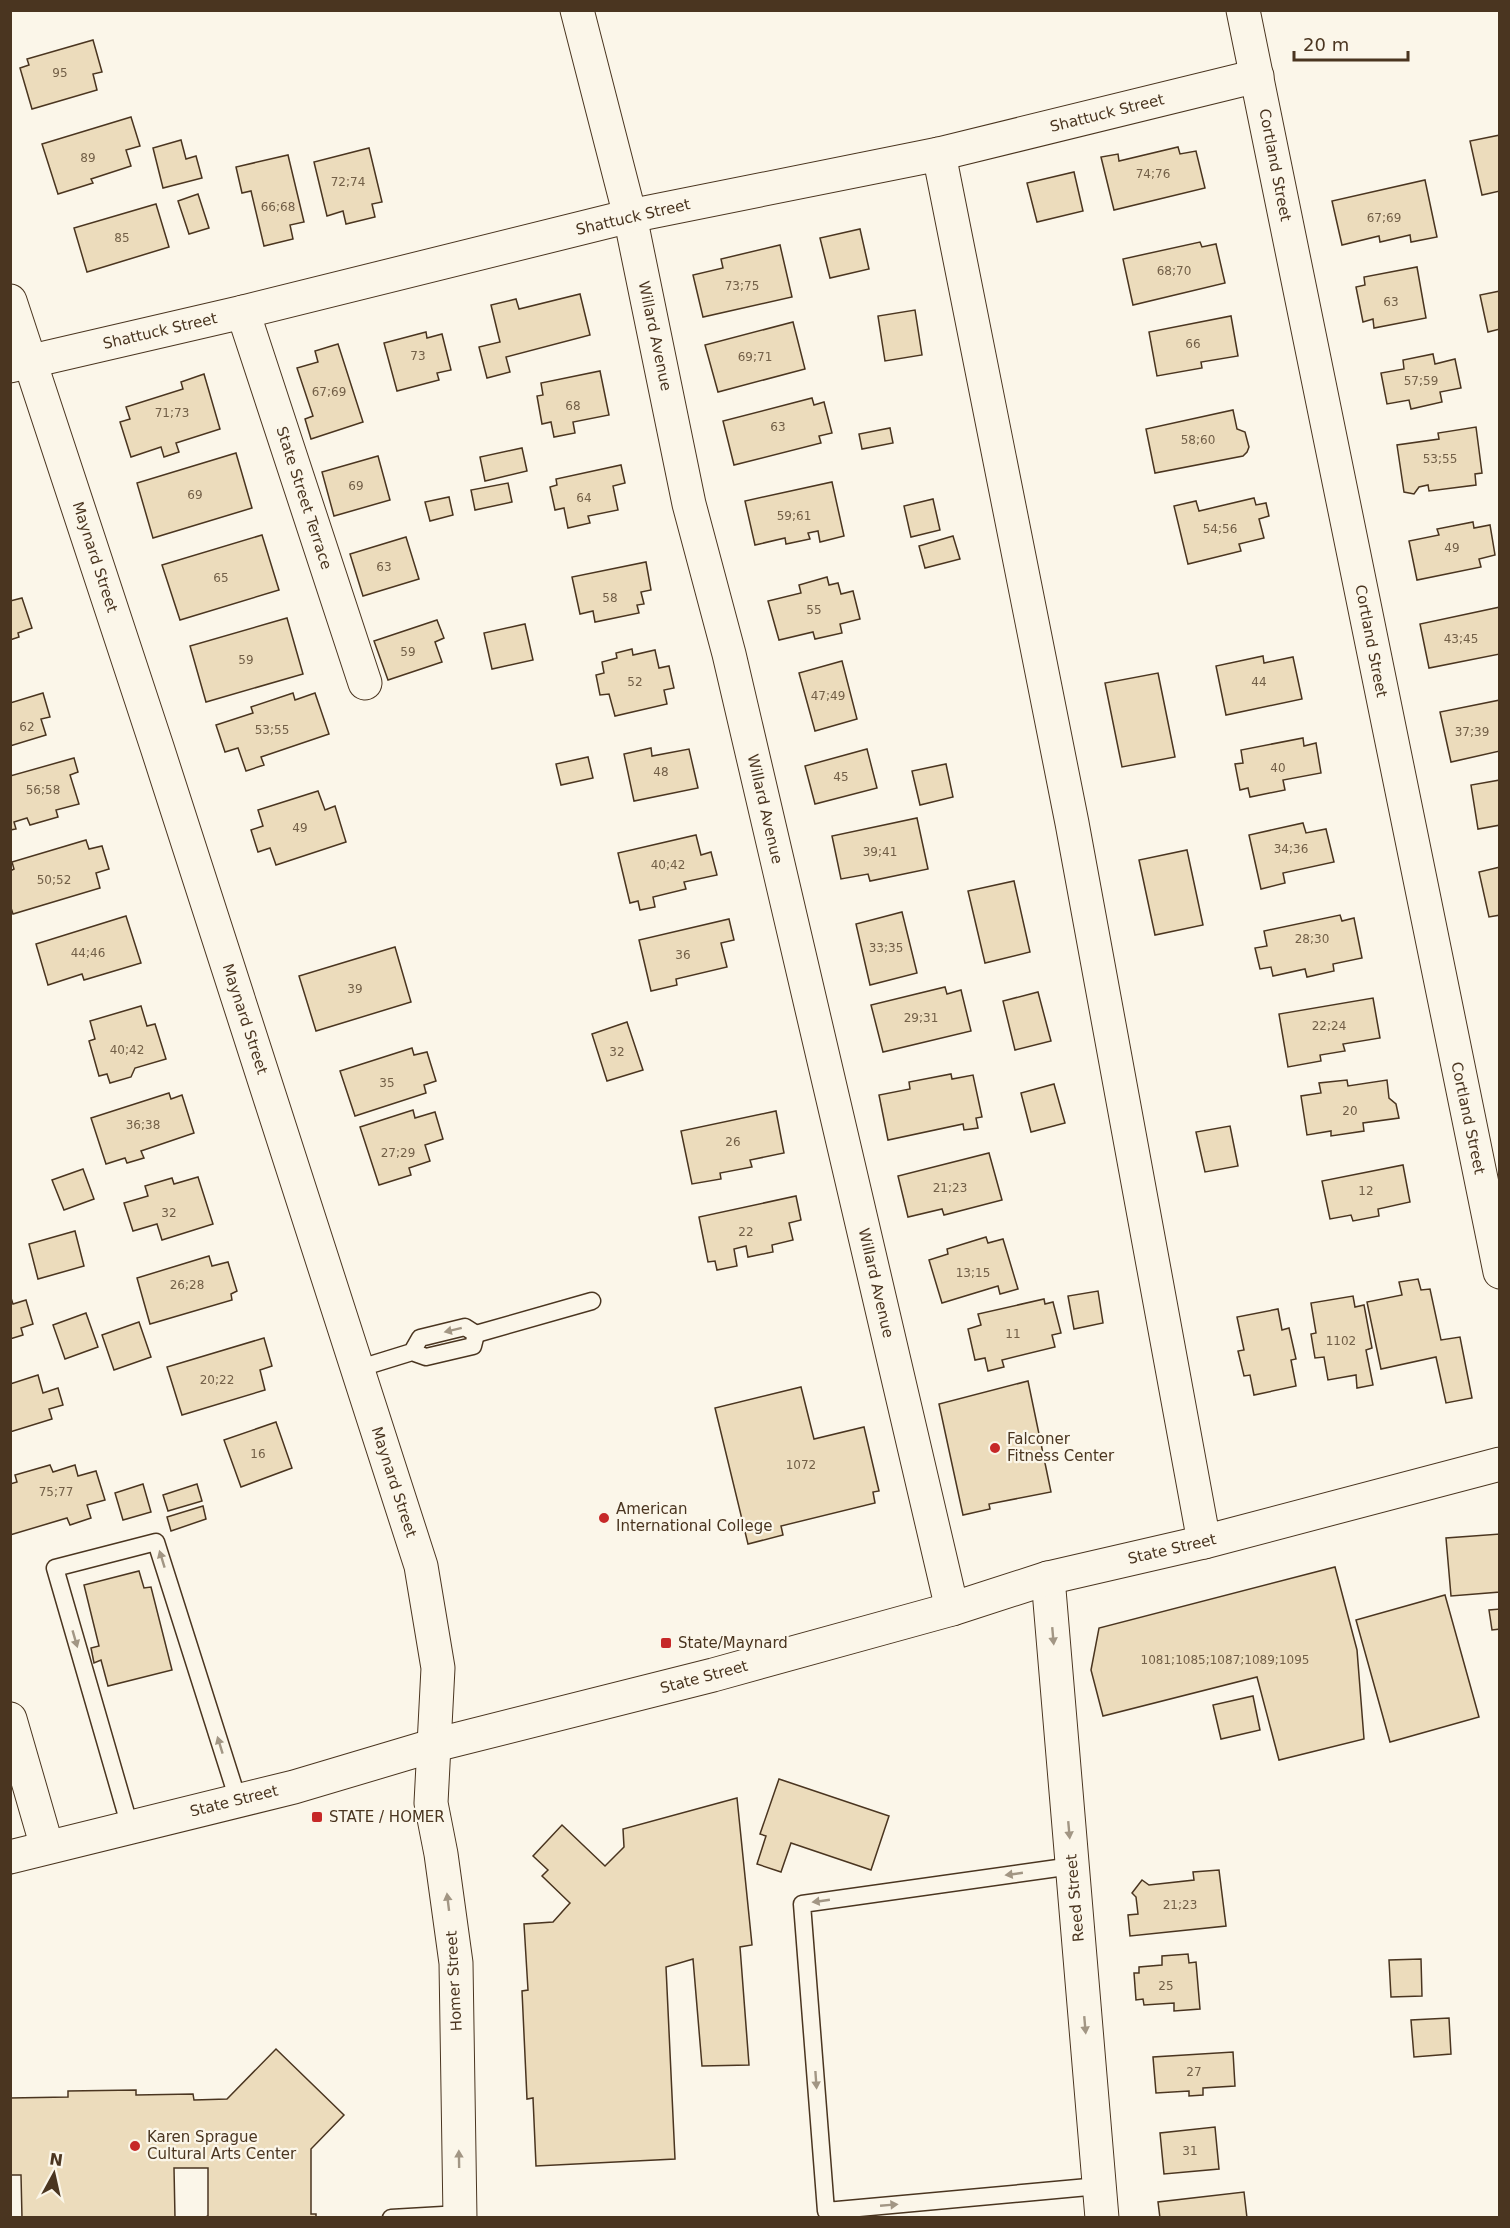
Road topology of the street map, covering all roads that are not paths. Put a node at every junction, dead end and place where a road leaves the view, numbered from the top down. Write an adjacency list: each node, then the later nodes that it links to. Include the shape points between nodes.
1 (577, 10): 5 (street, Willard Avenue)
2 (1243, 10): 3 (street, Cortland Street)
3 (1257, 76): 4 (street, Shattuck Street); 10 (street, Cortland Street)
4 (939, 154): 5 (street, Shattuck Street); 14 (street, via 1074,835)
5 (630, 216): 7 (street, Shattuck Street); 16 (street, Willard Avenue, via 689,504 734,677)
6 (10, 301): 8 (street, Maynard Street)
7 (243, 312): 8 (street, Shattuck Street); 9 (street, State Street Terrace)
8 (20, 364): 12 (street, Maynard Street, via 157,747)
9 (365, 683)
10 (1500, 1272)
11 (592, 1301): 12 (lane, via 477,1334 472,1346 426,1357 412,1352)
12 (357, 1369): 18 (street, Maynard Street, via 421,1566 438,1668)
13 (1500, 1464): 14 (street, State Street)
14 (1204, 1542): 15 (street, State Street)
15 (1048, 1578): 16 (street, State Street); 23 (street, Reed Street, one-way to 23)
16 (952, 1609): 18 (street, State Street)
17 (10, 1719): 21 (street)
18 (435, 1746): 19 (street, State Street); 25 (street, Homer Street, one-way to 18, via 456,1964 431,1803)
19 (238, 1800): 20 (street, State Street); 20 (lane, one-way to 20, via 156,1542 55,1568)
20 (130, 1827): 21 (street, State Street)
21 (47, 1847): 22 (street, State Street)
22 (10, 1857)
23 (1072, 1866): 24 (street, Reed Street, one-way to 24); 24 (lane, one-way to 24, via 802,1904 826,2211)
24 (1100, 2202)
25 (460, 2216): 26 (lane)
26 (391, 2217)

